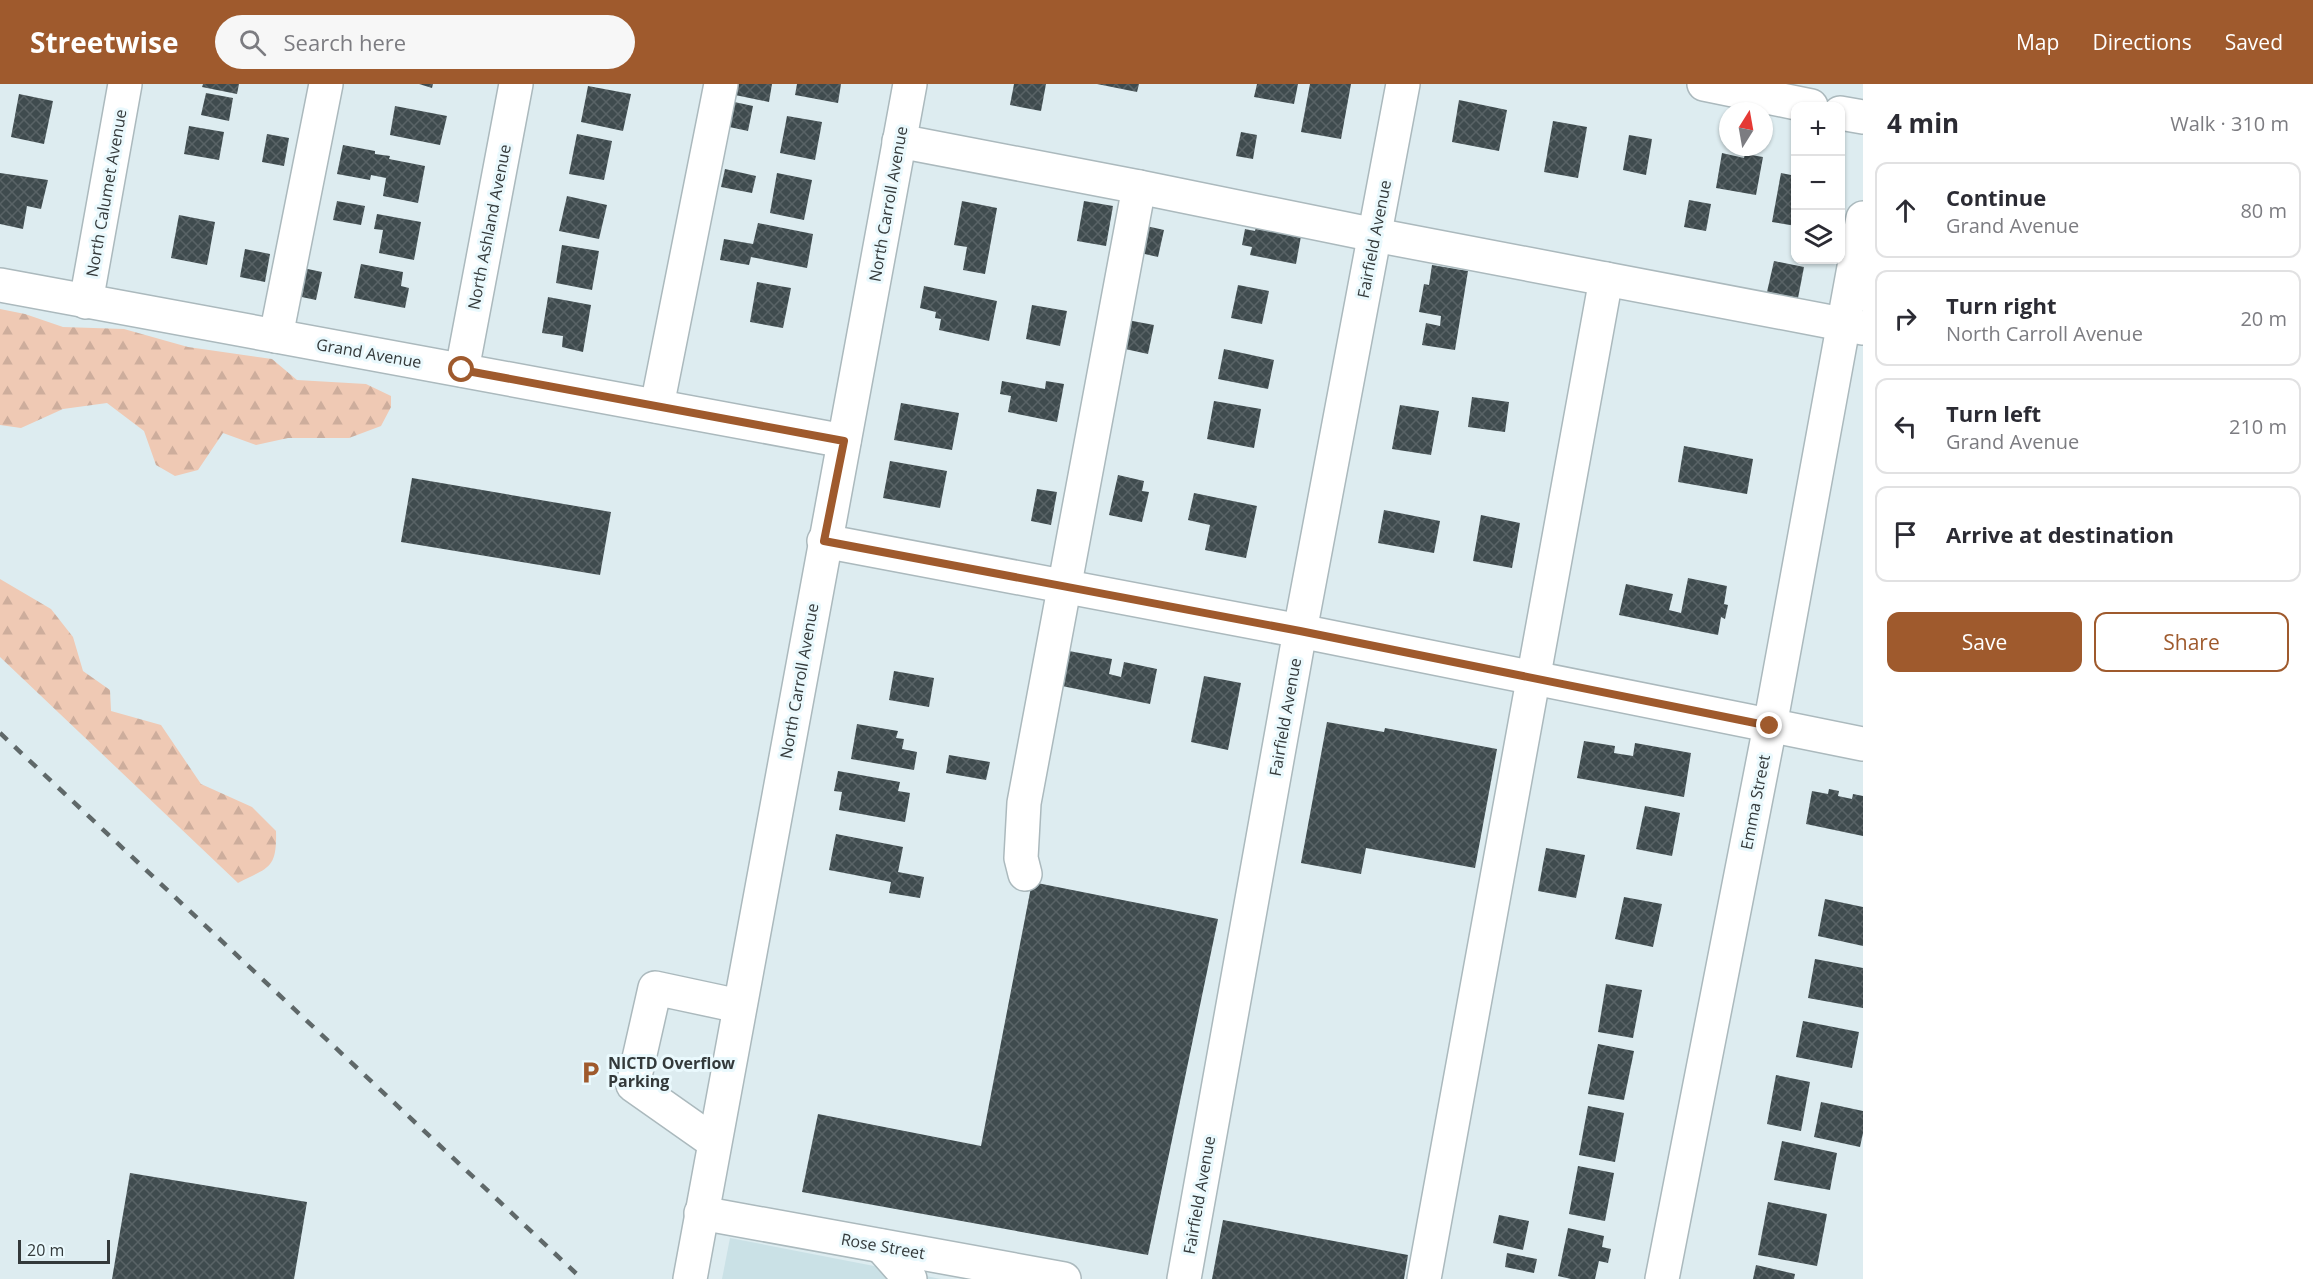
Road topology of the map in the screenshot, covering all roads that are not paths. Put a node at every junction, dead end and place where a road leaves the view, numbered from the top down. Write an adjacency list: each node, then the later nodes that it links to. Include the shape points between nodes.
1 (125, 84): 17 (street, North Calumet Avenue)
2 (326, 84): 19 (street)
3 (516, 84): 20 (street, North Ashland Avenue)
4 (721, 84): 21 (street)
5 (910, 84): 11 (street, North Carroll Avenue)
6 (1403, 84): 14 (street, Fairfield Avenue)
7 (1704, 84): 8 (street)
8 (1792, 102)
9 (1845, 114): 10 (street)
10 (1863, 117)
11 (899, 141): 12 (street); 22 (street, North Carroll Avenue)
12 (1139, 187): 14 (street); 24 (street)
13 (1863, 218): 18 (street, Emma Street)
14 (1375, 235): 15 (street); 25 (street, Fairfield Avenue)
15 (1606, 279): 18 (street); 26 (street)
16 (0, 285): 17 (street, Grand Avenue)
17 (86, 302): 19 (street, Grand Avenue)
18 (1853, 327): 27 (street, Emma Street)
19 (276, 336): 20 (street, Grand Avenue)
20 (462, 370): 21 (street, Grand Avenue)
21 (657, 406): 22 (street, Grand Avenue)
22 (844, 441): 23 (street, North Carroll Avenue)
23 (824, 541): 24 (street); 30 (street, North Carroll Avenue)
24 (1063, 586): 25 (street); 29 (street, via 1024,803 1021,858)
25 (1300, 631): 26 (street); 37 (street, Fairfield Avenue)
26 (1533, 678): 27 (street); 38 (street)
27 (1770, 726): 28 (street); 39 (street, Emma Street)
28 (1863, 744)
29 (1025, 874)
30 (739, 1006): 31 (street, North Carroll Avenue); 31 (street, via 655,988 633,1085)
31 (714, 1142): 32 (street, North Carroll Avenue)
32 (701, 1213): 33 (street, Rose Street); 34 (street, North Carroll Avenue)
33 (881, 1246): 35 (street); 36 (street, Rose Street)
34 (690, 1279)
35 (910, 1279)
36 (1064, 1279)
37 (1184, 1279)
38 (1424, 1279)
39 (1662, 1279)

